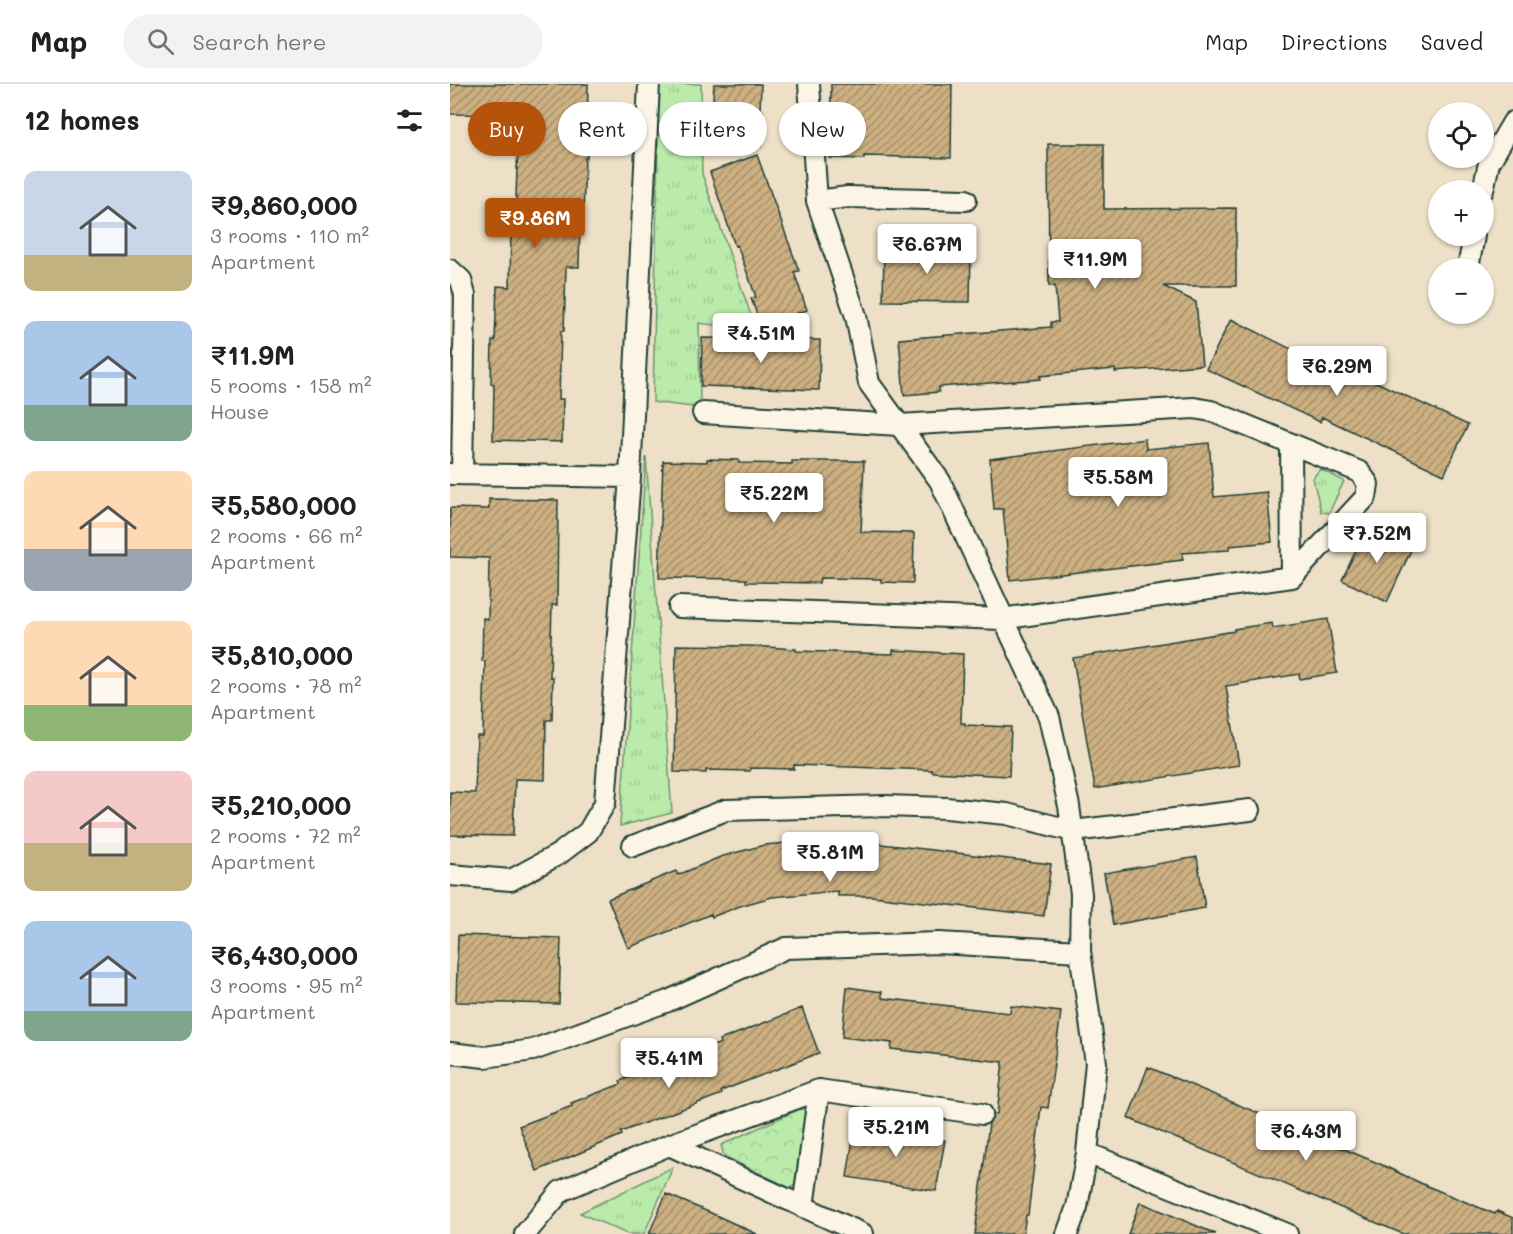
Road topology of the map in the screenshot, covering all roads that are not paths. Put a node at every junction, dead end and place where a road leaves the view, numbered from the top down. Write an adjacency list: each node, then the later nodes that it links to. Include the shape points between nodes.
1 (649, 84): 12 (street)
2 (809, 84): 6 (street)
3 (1513, 122): 4 (street, via 1489,163)
4 (1485, 180)
5 (966, 200): 6 (street, via 848,197)
6 (817, 201): 9 (street, via 856,316 869,383)
7 (450, 270): 11 (street, via 461,280 465,295)
8 (703, 413): 9 (street)
9 (899, 425): 10 (street, via 1194,408 1211,411); 15 (street, via 940,481)
10 (1291, 445): 13 (street); 13 (street, via 1360,472 1368,484 1366,497)
11 (456, 474): 12 (street)
12 (630, 477): 19 (street, via 605,802 588,832 559,854 511,880)
13 (1292, 577): 15 (street)
14 (679, 607): 15 (street)
15 (1002, 619): 17 (street, via 1048,717)
16 (1250, 810): 17 (street)
17 (1072, 831): 18 (street, via 1007,814 946,808 765,808 726,810); 20 (street, via 1081,894)
18 (633, 846)
19 (450, 875)
20 (1080, 951): 21 (street, via 939,943 786,948 668,1001 533,1050 485,1057); 25 (street, via 1096,1063)
21 (450, 1053)
22 (819, 1090): 23 (street); 24 (street); 26 (street)
23 (982, 1114)
24 (669, 1145): 26 (street); 27 (street, via 561,1191)
25 (1087, 1153): 29 (street, via 1077,1207); 30 (street)
26 (803, 1207): 28 (street)
27 (525, 1234)
28 (863, 1234)
29 (1067, 1234)
30 (1287, 1234)

